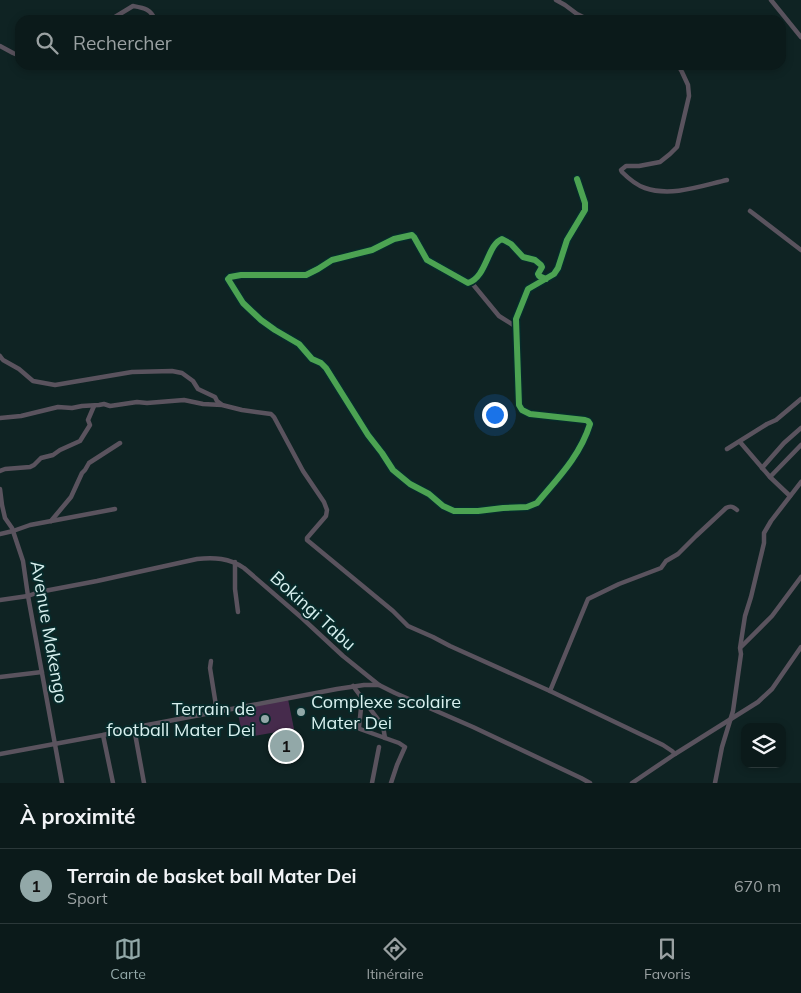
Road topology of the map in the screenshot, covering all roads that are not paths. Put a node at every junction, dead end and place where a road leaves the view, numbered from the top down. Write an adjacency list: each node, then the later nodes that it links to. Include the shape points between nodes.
1 (556, 0): 5 (street)
2 (771, 0): 6 (street)
3 (118, 15): 4 (street, via 133,6 147,9)
4 (154, 15)
5 (578, 15)
6 (783, 15)
7 (786, 18): 8 (street)
8 (801, 37)
9 (0, 46): 10 (street)
10 (15, 55)
11 (681, 70): 13 (street, via 689,96 677,147 660,162 626,166 622,172 641,186 659,190 686,189)
12 (577, 179): 16 (street, via 585,210 567,240 558,268)
13 (727, 180)
14 (750, 211): 15 (street)
15 (801, 250)
16 (546, 279): 17 (street, via 538,274 541,265 523,257 502,239); 18 (street, via 526,292)
17 (472, 282): 18 (street, via 499,316); 18 (street, via 468,283 427,260 412,235 332,260 307,274 240,275 228,279 243,303 260,320 299,344 326,368 396,474 454,511 535,505 568,467 587,434 588,421 530,414 522,410 519,405)
18 (516, 326)
19 (0, 356): 21 (street, via 33,381 55,385 132,372 182,373)
20 (801, 398): 25 (street, via 776,420)
21 (222, 405): 22 (street, via 184,400); 52 (street, via 270,413 274,417 327,510 308,541 408,626)
22 (94, 406): 23 (street, via 58,407); 30 (street, via 88,420 90,425 80,442 41,458 32,466)
23 (0, 418)
24 (801, 428): 29 (street)
25 (740, 442): 28 (street); 29 (street)
26 (120, 443): 37 (street, via 89,463 70,498)
27 (801, 445): 31 (street)
28 (727, 449)
29 (762, 468): 31 (street)
30 (0, 471)
31 (770, 477): 34 (street)
32 (801, 482): 34 (street)
33 (0, 489): 38 (street, Avenue Makengo, via 5,518)
34 (790, 496): 46 (street, via 764,533)
35 (114, 509): 37 (street)
36 (737, 510): 52 (street, via 726,508 661,568 588,599)
37 (51, 521): 38 (street)
38 (13, 531): 39 (street); 42 (street, Avenue Makengo, via 21,554)
39 (0, 534)
40 (234, 562): 42 (street, Bokingi Tabu, via 218,558 197,559); 44 (street); 50 (street, Bokingi Tabu)
41 (801, 577): 46 (street, via 772,616)
42 (28, 596): 43 (street, Bokingi Tabu); 48 (street, Avenue Makengo)
43 (0, 600)
44 (238, 612)
45 (801, 647): 55 (street, via 765,696)
46 (740, 648): 55 (street)
47 (211, 661): 54 (street)
48 (42, 672): 49 (street); 59 (street, Avenue Makengo)
49 (0, 677)
50 (379, 685): 51 (street); 68 (street, Bokingi Tabu)
51 (353, 686): 53 (street); 54 (street)
52 (550, 691): 62 (street)
53 (362, 699): 58 (street, via 383,726); 58 (street, via 360,728)
54 (217, 712): 56 (street)
55 (731, 719): 62 (street); 70 (street)
56 (134, 728): 57 (street); 65 (street)
57 (103, 735): 59 (street); 64 (street)
58 (385, 738): 67 (street, via 405,747)
59 (56, 744): 61 (street); 63 (street, Avenue Makengo)
60 (379, 747): 66 (street)
61 (0, 754)
62 (675, 754): 69 (street)
63 (62, 783)
64 (113, 783)
65 (144, 783)
66 (372, 783)
67 (392, 783)
68 (590, 783)
69 (632, 783)
70 (715, 783)

